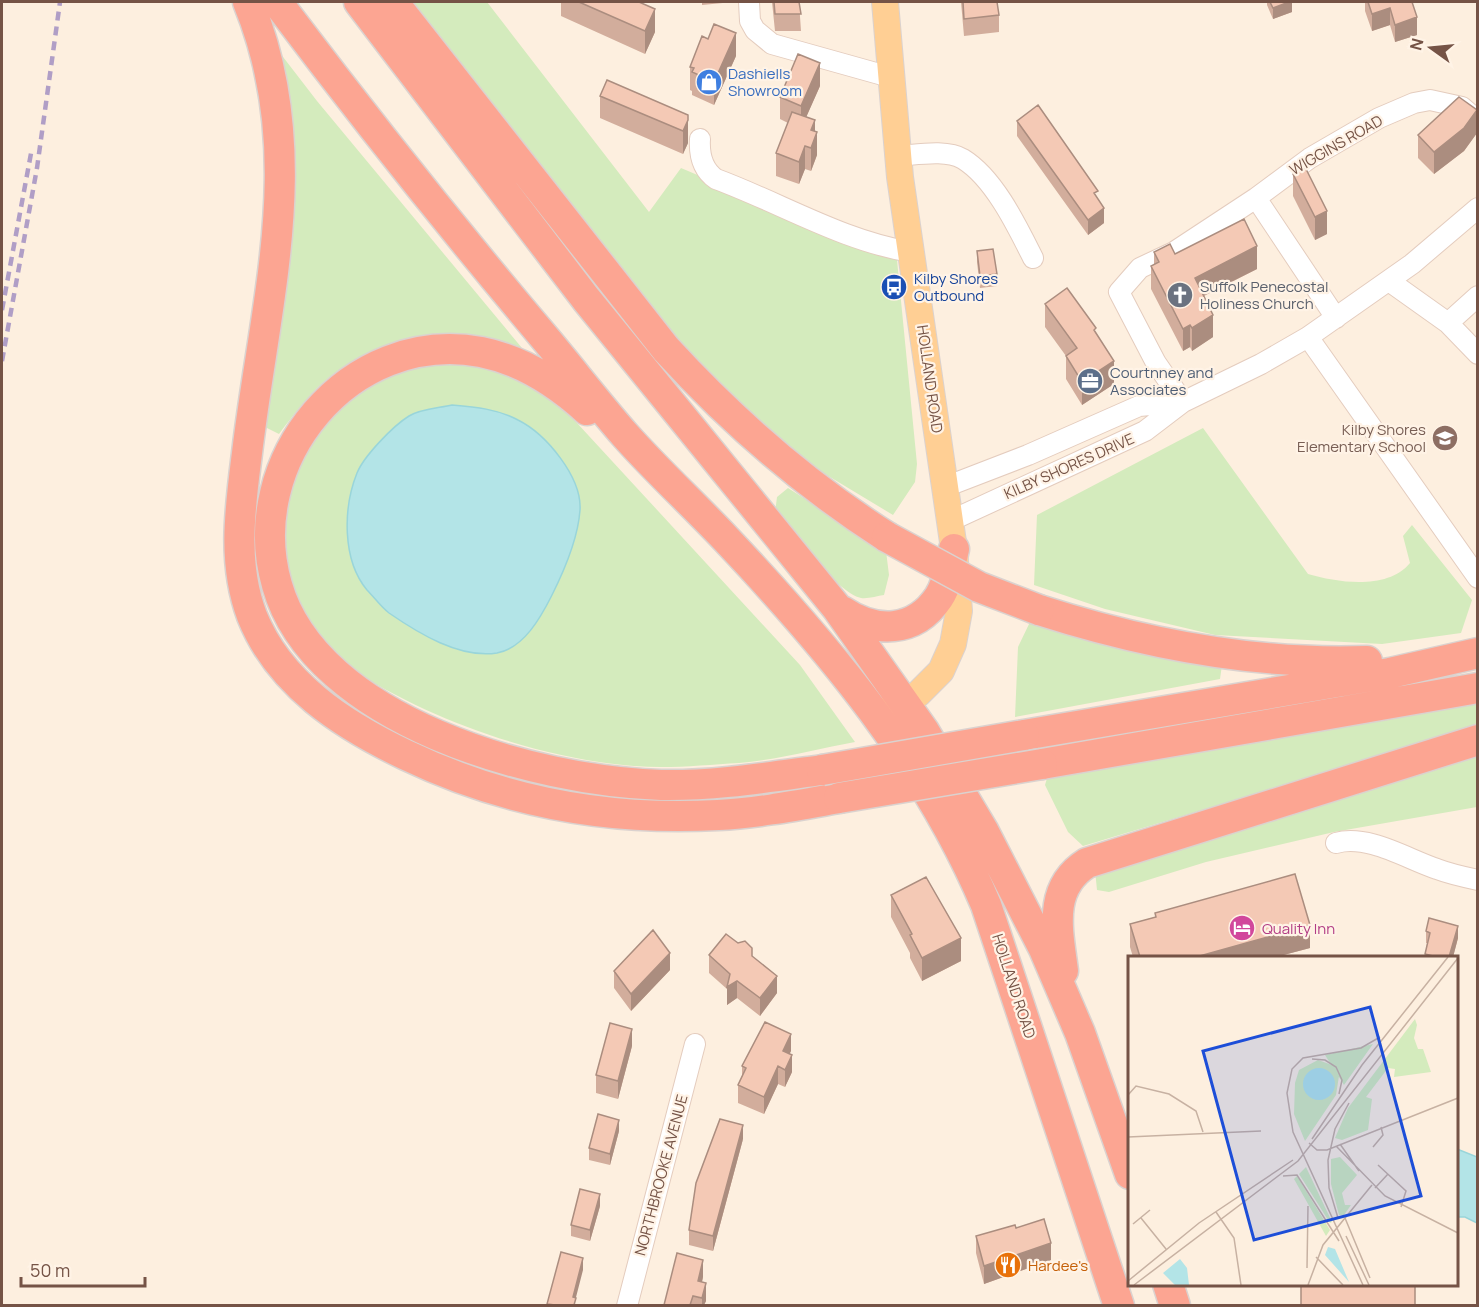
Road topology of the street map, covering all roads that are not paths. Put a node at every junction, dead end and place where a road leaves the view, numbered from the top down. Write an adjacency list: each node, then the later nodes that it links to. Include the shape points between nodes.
1 (248, 2): 28 (highway, bridge, via 265,50 277,107 281,187 251,418 238,539 240,568 253,618 285,672 304,692 388,747 464,780 540,803 584,811 666,817 730,814)
2 (277, 2): 22 (highway, via 409,174)
3 (359, 2): 26 (highway, via 586,299)
4 (393, 2): 27 (highway, bridge, via 681,365 732,418 788,467 887,537 979,587 1088,626 1166,645 1243,656 1338,662)
5 (750, 2): 7 (street, via 750,21 772,44)
6 (885, 2): 7 (main road, HOLLAND ROAD)
7 (890, 77): 10 (main road, HOLLAND ROAD)
8 (1478, 121): 11 (street, WIGGINS ROAD, via 1467,110 1446,102 1414,102 1310,158)
9 (700, 139): 13 (street, via 702,161 716,179 859,239)
10 (897, 156): 13 (main road, HOLLAND ROAD); 14 (street, via 940,154 962,158 1012,217)
11 (1256, 198): 17 (street); 21 (street, WIGGINS ROAD, via 1174,252 1140,268 1119,292 1155,363)
12 (1478, 208): 15 (street, KILBY SHORES DRIVE)
13 (911, 252): 23 (main road, HOLLAND ROAD)
14 (1033, 258)
15 (1389, 281): 17 (street, KILBY SHORES DRIVE); 18 (street)
16 (1478, 296): 18 (street)
17 (1336, 318): 19 (street, KILBY SHORES DRIVE)
18 (1448, 323): 20 (street)
19 (1308, 337): 21 (street, KILBY SHORES DRIVE); 25 (street)
20 (1478, 354)
21 (1183, 402): 23 (street, KILBY SHORES DRIVE, via 1139,406); 24 (street, KILBY SHORES DRIVE, via 1145,431)
22 (625, 435): 27 (highway, bridge, via 596,419 569,394 529,368 480,352 426,352 400,357 351,381 329,398 297,436 272,506 272,557 277,585 296,628 329,669 398,715 468,747 572,775 660,785 724,783 822,770 1390,673); 30 (highway, via 800,620)
23 (945, 487): 24 (main road, HOLLAND ROAD)
24 (952, 535): 26 (highway, via 939,597 911,620 876,627); 29 (main road, HOLLAND ROAD, via 959,611 953,644 932,682)
25 (1478, 578)
26 (837, 608): 29 (highway)
27 (1478, 653)
28 (1478, 688)
29 (905, 701): 30 (main road, HOLLAND ROAD); 34 (highway, via 984,832)
30 (877, 715): 39 (highway, HOLLAND ROAD, via 946,824 986,905)
31 (1478, 740): 34 (highway, via 1087,863 1068,878 1059,902)
32 (1336, 843): 33 (street, via 1347,840 1374,846)
33 (1478, 880)
34 (1065, 995): 36 (highway)
35 (695, 1044): 38 (street, NORTHBROOKE AVENUE)
36 (1128, 1168)
37 (1169, 1286): 40 (highway)
38 (627, 1305)
39 (1119, 1305)
40 (1175, 1305)

